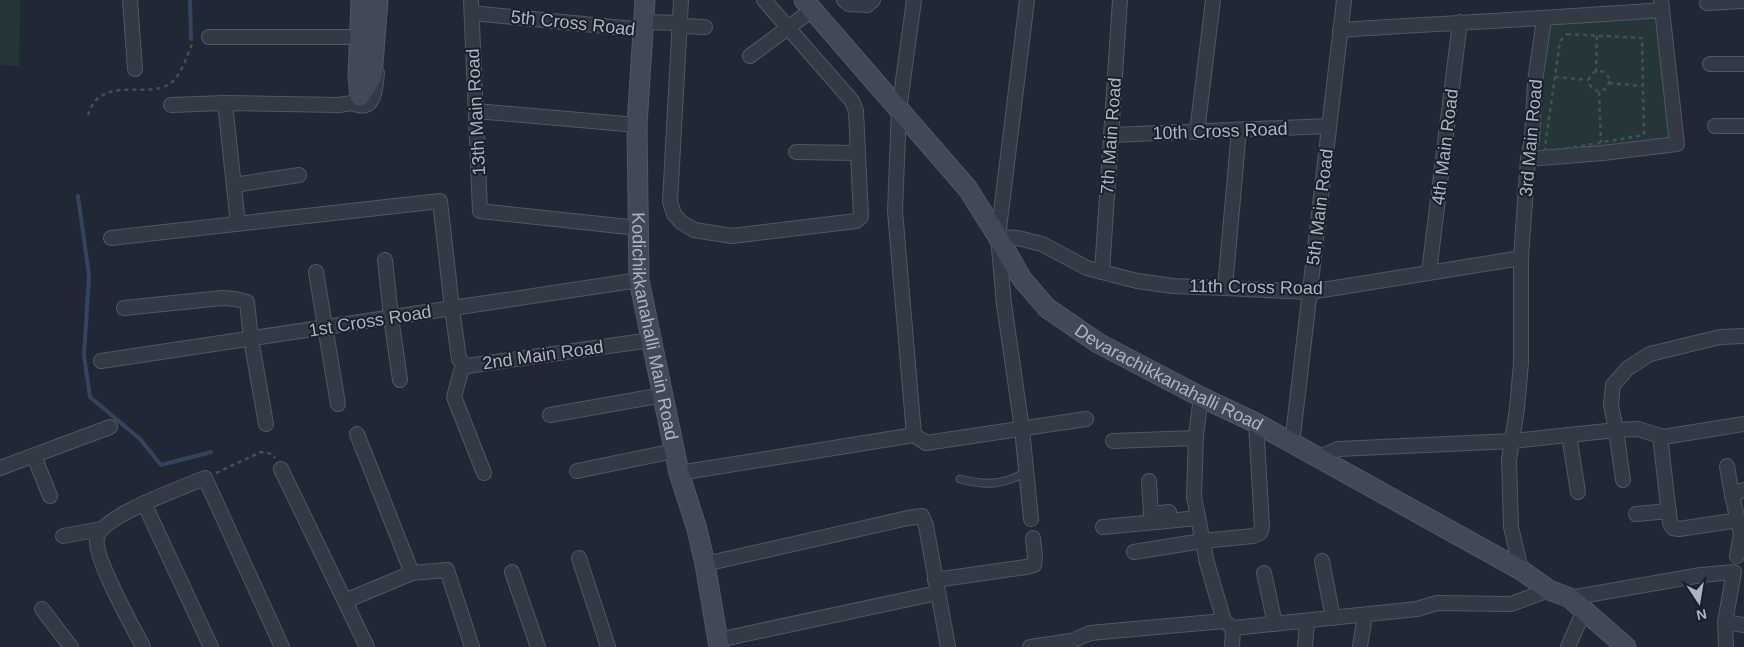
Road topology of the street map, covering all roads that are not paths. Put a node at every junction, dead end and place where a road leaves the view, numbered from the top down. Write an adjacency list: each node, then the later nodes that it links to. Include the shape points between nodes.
1 (130, 0): 31 (street)
2 (361, 0): 27 (street)
3 (378, 0): 32 (street)
4 (646, 0): 22 (street, Kodichikkanahalli Main Road)
5 (681, 0): 21 (street)
6 (764, 0): 24 (street)
7 (844, 0): 8 (street, via 850,4 867,5)
8 (873, 0)
9 (914, 0): 36 (street)
10 (1028, 0): 52 (street)
11 (1120, 0): 44 (street, 7th Main Road)
12 (1213, 0): 43 (street)
13 (1344, 0): 25 (street, 5th Main Road)
14 (1744, 1): 15 (street)
15 (1707, 3)
16 (808, 5): 24 (street); 36 (street, Devarachikkanahalli Road)
17 (1662, 5): 19 (street); 47 (street, via 1677,144 1602,148)
18 (472, 6): 22 (street, 5th Cross Road); 37 (street, 13th Main Road)
19 (1544, 19): 20 (street); 47 (street, 3rd Main Road)
20 (1460, 22): 25 (street); 58 (street, 4th Main Road)
21 (680, 24): 22 (street, 5th Cross Road); 23 (street, 5th Cross Road); 46 (street, via 670,202 681,222 694,230 732,236 856,221 861,217)
22 (644, 26): 38 (street, Kodichikkanahalli Main Road)
23 (706, 27)
24 (788, 27): 28 (street); 46 (street, via 852,100 856,111)
25 (1340, 30): 39 (street, 5th Main Road)
26 (209, 36): 27 (street)
27 (360, 37): 32 (street)
28 (750, 56)
29 (1710, 64): 30 (street)
30 (1744, 64)
31 (135, 69)
32 (369, 75): 33 (street)
33 (356, 99): 34 (street, via 339,105)
34 (225, 103): 35 (street); 49 (street)
35 (171, 105)
36 (899, 110): 52 (street, Devarachikkanahalli Road, via 968,189); 84 (street, via 894,211)
37 (476, 111): 38 (street); 51 (street, 13th Main Road, via 480,210)
38 (638, 125): 51 (street, Kodichikkanahalli Main Road)
39 (1329, 126): 42 (street, 10th Cross Road); 61 (street, 5th Main Road)
40 (1715, 126): 41 (street)
41 (1744, 126)
42 (1239, 130): 43 (street, 10th Cross Road); 60 (street)
43 (1197, 132): 44 (street, 10th Cross Road)
44 (1111, 135): 57 (street, 7th Main Road)
45 (796, 152): 46 (street)
46 (858, 152)
47 (1528, 159): 54 (street, 3rd Main Road)
48 (299, 175): 49 (street)
49 (234, 185): 50 (street)
50 (238, 224): 53 (street); 63 (street, 2nd Main Road, via 440,201)
51 (638, 228): 59 (street, Kodichikkanahalli Main Road)
52 (998, 236): 57 (street, 11th Cross Road, via 1042,244 1087,268); 73 (street, Devarachikkanahalli Road, via 1022,279 1047,308 1098,343); 81 (street)
53 (111, 238)
54 (1521, 258): 58 (street, 11th Cross Road); 88 (street, 3rd Main Road, via 1521,363)
55 (385, 260): 64 (street)
56 (316, 272): 65 (street)
57 (1102, 272): 60 (street, 11th Cross Road, via 1173,286)
58 (1429, 272): 61 (street, 11th Cross Road)
59 (639, 280): 63 (street, 1st Cross Road); 68 (street, Kodichikkanahalli Main Road)
60 (1225, 288): 61 (street, 11th Cross Road)
61 (1310, 292): 90 (street, 5th Main Road)
62 (124, 308): 67 (street, via 235,299 247,302)
63 (452, 308): 64 (street, 1st Cross Road); 70 (street, 2nd Main Road, via 459,359)
64 (391, 317): 65 (street, 1st Cross Road); 71 (street)
65 (326, 327): 67 (street, 1st Cross Road); 74 (street)
66 (1744, 336): 82 (street, via 1720,337 1650,354 1628,368 1613,385 1611,404)
67 (251, 339): 69 (street, 1st Cross Road); 78 (street)
68 (651, 340): 70 (street, 2nd Main Road); 72 (street, Kodichikkanahalli Main Road)
69 (101, 361)
70 (463, 364): 99 (street, via 454,397)
71 (400, 380)
72 (663, 395): 75 (street); 91 (street, Kodichikkanahalli Main Road)
73 (1201, 397): 77 (street, Devarachikkanahalli Road); 87 (street)
74 (338, 404)
75 (550, 415)
76 (1086, 419): 81 (street)
77 (1256, 423): 90 (street, Devarachikkanahalli Road); 117 (street, via 1260,533)
78 (266, 424)
79 (1744, 424): 86 (street)
80 (110, 428): 92 (street)
81 (1022, 430): 84 (street, via 926,443); 98 (street)
82 (1616, 430): 85 (street); 86 (street, via 1638,429); 103 (street)
83 (357, 434): 124 (street)
84 (914, 435): 100 (street)
85 (1569, 435): 88 (street); 104 (street)
86 (1660, 436): 108 (street)
87 (1196, 438): 89 (street); 111 (street, via 1194,498)
88 (1513, 440): 93 (street, via 1338,450); 123 (street, 3rd Main Road, via 1509,460 1511,527)
89 (1113, 441)
90 (1292, 444): 93 (street, Devarachikkanahalli Road)
91 (674, 450): 97 (street); 100 (street, Kodichikkanahalli Main Road)
92 (34, 456): 95 (street); 106 (street)
93 (1317, 458): 123 (street, Devarachikkanahalli Road)
94 (1727, 466): 105 (street)
95 (0, 468)
96 (281, 469): 130 (street)
97 (577, 470)
98 (1026, 472): 101 (lane, via 1011,481 996,484); 112 (street)
99 (484, 473)
100 (679, 473): 122 (street, Kodichikkanahalli Main Road)
101 (960, 479)
102 (1149, 480): 111 (street, via 1151,514)
103 (1622, 480)
104 (1578, 492)
105 (1738, 493): 109 (street)
106 (50, 496)
107 (144, 503): 114 (street); 144 (street); 145 (street, via 205,478)
108 (1669, 512): 109 (street, via 1670,523 1679,529); 110 (street)
109 (1740, 513): 119 (street)
110 (1636, 514)
111 (1198, 515): 113 (street); 117 (street)
112 (1031, 519)
113 (1103, 527)
114 (101, 529): 115 (street); 143 (street, via 96,543 103,565)
115 (63, 536)
116 (1033, 538): 128 (street, via 1034,565)
117 (1202, 541): 118 (street); 138 (street)
118 (1134, 552)
119 (1740, 556): 126 (street)
120 (579, 558): 149 (street)
121 (1322, 561): 134 (street)
122 (705, 564): 128 (street, via 922,516); 140 (street, Kodichikkanahalli Main Road)
123 (1521, 570): 129 (street, Devarachikkanahalli Road)
124 (412, 572): 130 (street); 147 (street, via 447,570)
125 (512, 572): 148 (street)
126 (1734, 572): 131 (street, via 1701,575); 136 (street)
127 (1264, 573): 137 (street)
128 (936, 586): 140 (street); 150 (street)
129 (1549, 590): 131 (street, Devarachikkanahalli Road); 133 (street, via 1511,604 1437,603 1417,609)
130 (345, 601): 146 (street)
131 (1577, 604): 155 (street); 156 (street, Devarachikkanahalli Road)
132 (42, 609): 142 (street)
133 (1365, 615): 134 (street); 154 (street)
134 (1333, 618): 135 (street)
135 (1307, 621): 137 (street); 153 (street)
136 (1725, 622): 139 (street); 157 (street)
137 (1275, 624): 138 (street)
138 (1228, 625): 141 (street, via 1090,633); 152 (street)
139 (1744, 625)
140 (719, 644)
141 (1071, 644): 151 (street)
142 (71, 647)
143 (143, 647)
144 (211, 647)
145 (282, 647)
146 (367, 647)
147 (472, 647)
148 (538, 647)
149 (608, 647)
150 (948, 647)
151 (1030, 647)
152 (1232, 647)
153 (1305, 647)
154 (1360, 647)
155 (1568, 647)
156 (1626, 647)
157 (1726, 647)

